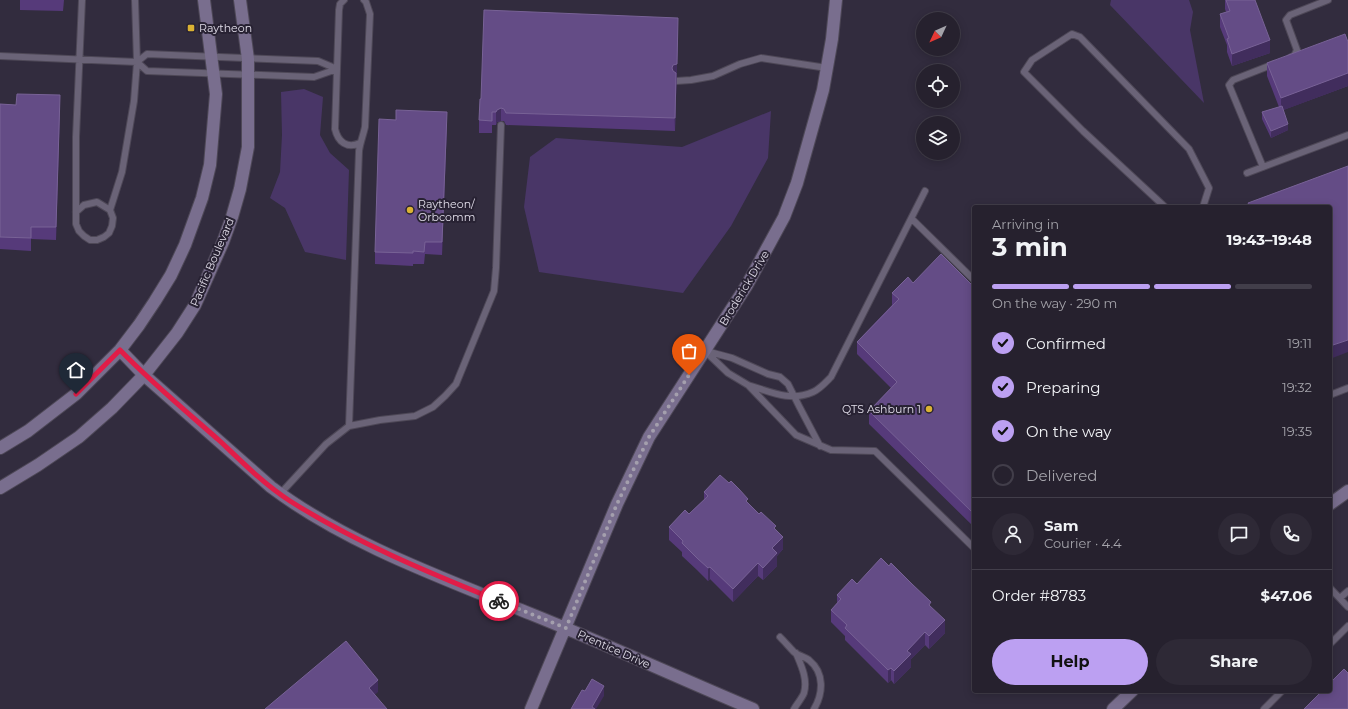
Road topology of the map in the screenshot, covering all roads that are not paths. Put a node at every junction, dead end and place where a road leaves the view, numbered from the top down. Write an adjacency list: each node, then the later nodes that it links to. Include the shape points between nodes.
1 (82, 0): 13 (lane)
2 (135, 0): 15 (lane)
3 (204, 0): 10 (street)
4 (240, 0): 11 (street, Pacific Boulevard)
5 (344, 0): 17 (lane, via 339,10)
6 (364, 0): 23 (lane, via 370,14 365,127)
7 (836, 0): 16 (street, Broderick Drive)
8 (1328, 0): 12 (lane, via 1290,15 1286,20 1297,50 1294,56)
9 (0, 56): 13 (lane)
10 (212, 57): 11 (lane); 15 (lane, via 148,54); 18 (street)
11 (248, 59): 17 (lane, via 318,61); 19 (street, Pacific Boulevard)
12 (1287, 59)
13 (80, 60): 15 (lane); 30 (lane)
14 (1280, 61): 24 (lane, via 1233,80 1229,85)
15 (137, 62): 18 (lane, via 148,71); 29 (lane, via 134,101 123,164)
16 (827, 68): 20 (lane, via 761,58 713,76); 34 (street, Broderick Drive, via 797,183 784,217 747,285)
17 (337, 69): 19 (lane, via 314,77); 23 (lane, via 337,137 343,144)
18 (213, 73): 19 (lane); 33 (street, via 216,94 210,164 196,218 171,275)
19 (249, 74): 35 (street, Pacific Boulevard, via 248,147 232,217 195,305)
20 (676, 81)
21 (501, 125): 40 (lane, via 494,291 456,384 433,407 415,416)
22 (1348, 135): 24 (lane)
23 (360, 143): 40 (lane)
24 (1263, 167): 25 (lane)
25 (1247, 173)
26 (925, 191): 31 (lane)
27 (1164, 205): 28 (lane, via 1083,131 1024,72 1032,60 1072,34 1080,36 1189,149 1209,188)
28 (1204, 205)
29 (110, 210): 30 (lane, via 96,202 84,205); 30 (lane, via 113,218 110,233 97,240 90,240 79,231)
30 (76, 212)
31 (912, 219): 32 (lane); 39 (lane, via 831,377 814,392)
32 (972, 278)
33 (120, 350): 35 (street, Prentice Drive); 42 (street, via 76,394 28,431)
34 (704, 350): 36 (lane, via 729,374); 39 (lane, via 780,377 788,384); 53 (street, Broderick Drive, via 649,437 617,504)
35 (144, 375): 43 (street, Pacific Boulevard, via 79,437); 45 (street, Prentice Drive)
36 (748, 385): 39 (lane, via 784,397); 41 (lane, via 796,435)
37 (1348, 388): 38 (lane)
38 (1332, 394)
39 (794, 396): 41 (lane)
40 (349, 426): 45 (lane, via 326,444)
41 (820, 446): 47 (lane, via 831,450 875,451)
42 (0, 448)
43 (0, 488)
44 (1348, 492): 46 (street)
45 (280, 494): 53 (street, Prentice Drive, via 315,516 389,554)
46 (1332, 503)
47 (972, 546)
48 (1332, 590): 50 (lane)
49 (1348, 591): 50 (lane)
50 (1340, 598): 51 (lane)
51 (1348, 607)
52 (1348, 626): 55 (lane)
53 (566, 628): 59 (street, Broderick Drive); 60 (street, Prentice Drive)
54 (780, 637): 56 (lane)
55 (1332, 642)
56 (796, 653): 61 (lane, via 803,671 804,688); 62 (lane, via 810,660 820,676 821,689)
57 (1130, 693): 63 (street)
58 (1280, 693): 64 (lane)
59 (531, 709)
60 (754, 709)
61 (794, 709)
62 (814, 709)
63 (1113, 709)
64 (1264, 709)

